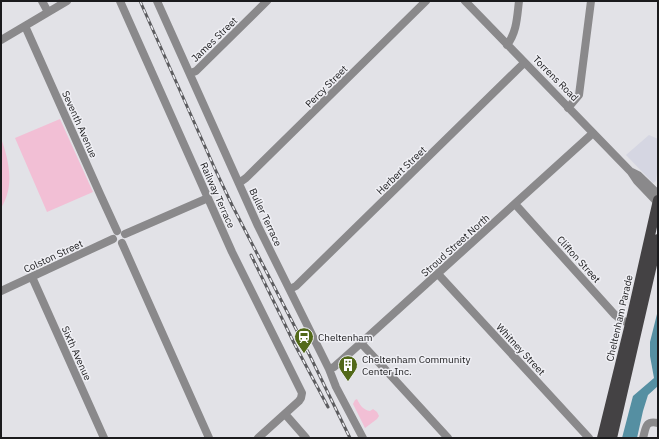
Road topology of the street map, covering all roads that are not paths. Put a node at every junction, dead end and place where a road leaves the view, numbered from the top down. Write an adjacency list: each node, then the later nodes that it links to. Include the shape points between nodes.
1 (42, 1): 10 (street)
2 (67, 1): 10 (street)
3 (120, 1): 19 (street, Railway Terrace)
4 (157, 1): 15 (street, Buller Terrace)
5 (267, 1): 15 (street, James Street)
6 (426, 1): 18 (street, Percy Street)
7 (465, 1): 13 (street, Torrens Road)
8 (519, 1): 13 (street, via 516,27)
9 (591, 1): 16 (street, via 579,95)
10 (48, 12): 11 (street)
11 (26, 26): 12 (street); 22 (street, Seventh Avenue, via 100,194)
12 (1, 40)
13 (506, 45): 14 (street, Torrens Road)
14 (524, 63): 16 (street, Torrens Road); 28 (street, Herbert Street, via 296,286)
15 (191, 74): 18 (street, Buller Terrace)
16 (568, 108): 17 (street, Torrens Road)
17 (593, 133): 20 (street, Torrens Road, via 631,172 637,182); 21 (street, Stroud Street North)
18 (239, 183): 28 (street, Buller Terrace)
19 (208, 198): 22 (street); 33 (street, Railway Terrace, via 258,307 302,393 299,401)
20 (658, 200): 30 (main road, Cheltenham Parade)
21 (515, 204): 26 (street, Stroud Street North); 30 (street, Clifton Street, via 615,315)
22 (121, 232): 23 (street, via 113,235); 25 (street, via 126,238)
23 (114, 239): 25 (street, via 116,242); 27 (street, Colston Street)
24 (658, 239): 43 (main road, Cheltenham Parade)
25 (122, 242): 36 (street)
26 (438, 274): 31 (street, Stroud Street North); 41 (street, Whitney Street)
27 (32, 277): 29 (street, Colston Street); 35 (street, Sixth Avenue)
28 (290, 289): 32 (street, Buller Terrace)
29 (1, 291)
30 (630, 324): 42 (main road, Cheltenham Parade)
31 (361, 343): 32 (street, Stroud Street North); 40 (street)
32 (329, 369): 39 (street, Buller Terrace)
33 (285, 414): 37 (street); 38 (street)
34 (658, 423): 44 (street, via 647,424)
35 (104, 438)
36 (209, 438)
37 (258, 438)
38 (306, 438)
39 (363, 438)
40 (448, 438)
41 (589, 438)
42 (602, 438)
43 (612, 438)
44 (643, 438)

